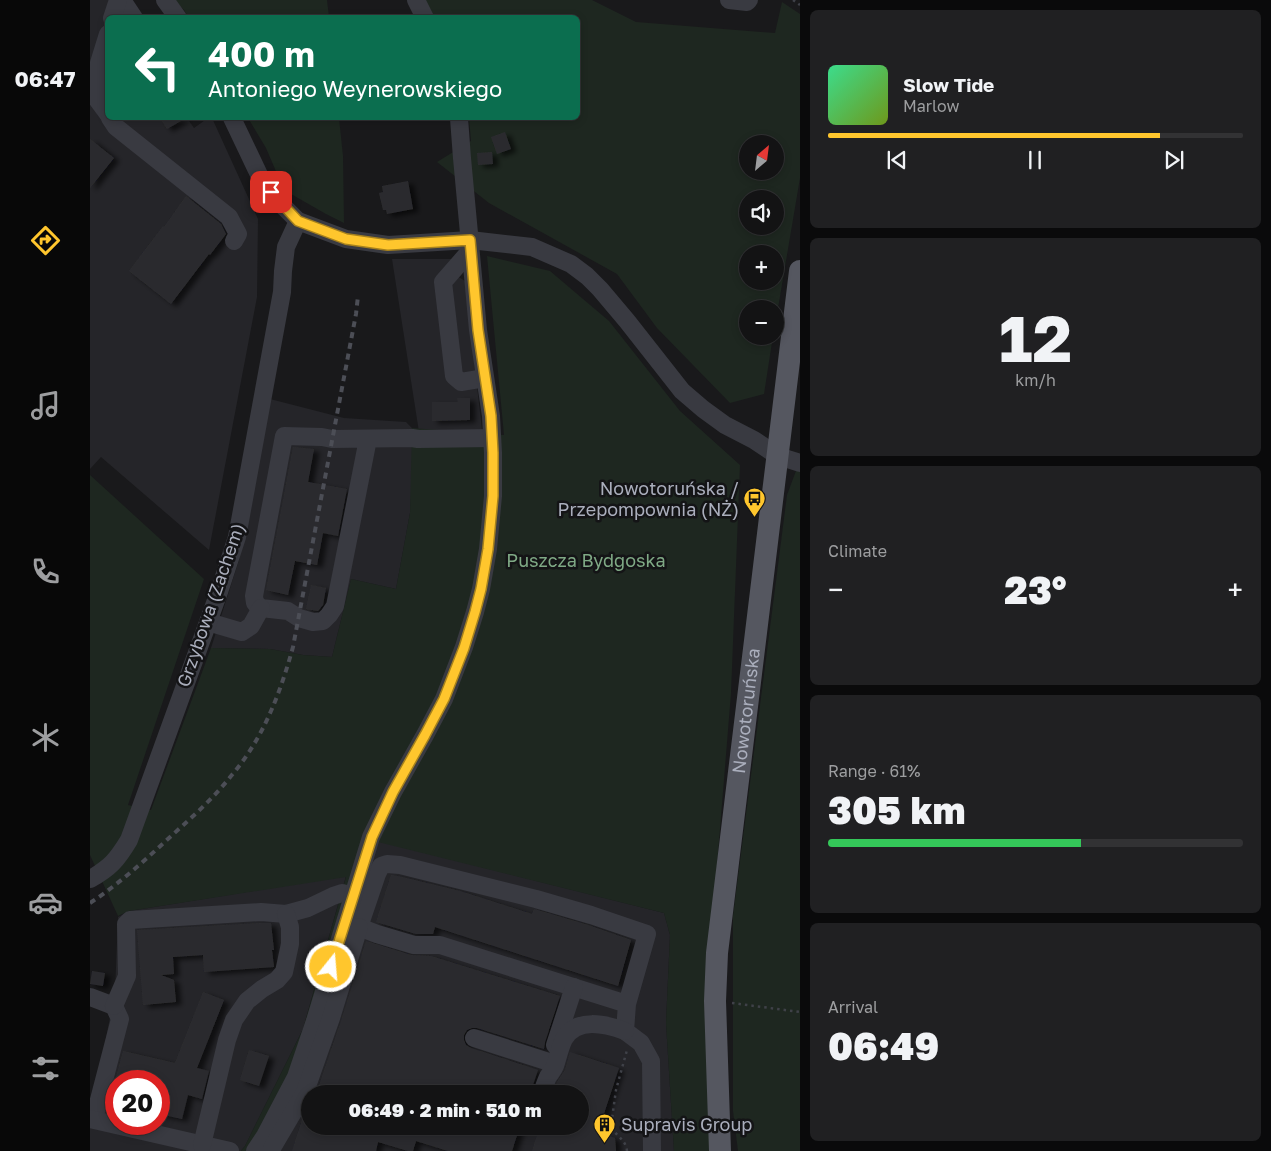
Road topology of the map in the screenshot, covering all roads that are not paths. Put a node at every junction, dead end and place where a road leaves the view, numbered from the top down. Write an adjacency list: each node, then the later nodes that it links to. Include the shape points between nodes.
1 (118, 0): 7 (street)
2 (122, 0): 8 (street)
3 (165, 0): 9 (street)
4 (416, 0): 10 (street)
5 (729, 0): 6 (street)
6 (749, 0)
7 (113, 15)
8 (132, 15)
9 (176, 15)
10 (424, 15)
11 (105, 44): 12 (street)
12 (94, 104): 13 (street)
13 (105, 113)
14 (111, 120): 18 (street, via 229,216 238,234)
15 (233, 120): 17 (street, via 262,181)
16 (459, 120): 19 (street)
17 (298, 221): 19 (street, via 346,239 388,245); 22 (street, Grzybowa (Zachem), via 286,248 282,292)
18 (234, 241)
19 (470, 246): 21 (street); 21 (street, via 444,282 454,376 460,382); 26 (street, via 532,247 571,264 600,289 628,321 682,391 725,425)
20 (800, 271): 26 (main road, Nowotoruńska)
21 (485, 378): 25 (street)
22 (257, 428): 23 (street); 29 (street, Grzybowa (Zachem), via 237,537)
23 (284, 436): 24 (street); 28 (street, via 254,596 255,603)
24 (368, 438): 25 (street); 28 (street, via 335,606 323,621 314,622 288,611)
25 (492, 438): 31 (street, via 493,505 475,612 444,699 372,837)
26 (778, 456): 27 (street); 48 (main road, Nowotoruńska, via 718,953)
27 (800, 464)
28 (261, 608): 29 (street, via 251,626 242,632)
29 (208, 622): 30 (street, Grzybowa (Zachem), via 129,840 105,871)
30 (90, 879)
31 (353, 896): 32 (street, via 342,893); 45 (street, via 296,1077)
32 (286, 914): 37 (street, via 261,912 130,920 126,924 127,976); 43 (street, via 290,944 284,972 247,1001 234,1020)
33 (359, 927): 34 (street, via 414,945 440,946); 36 (street, via 377,874 381,866 388,864 536,899 646,934); 46 (street, via 305,1092)
34 (574, 987): 36 (street); 40 (street)
35 (90, 997): 37 (street)
36 (627, 1004): 38 (street)
37 (114, 1006): 42 (street, via 120,1019)
38 (629, 1034): 40 (street, via 595,1023 574,1029 563,1041 554,1069); 47 (street, via 641,1044 651,1061)
39 (474, 1038): 40 (street)
40 (548, 1069): 41 (street)
41 (544, 1085)
42 (92, 1119): 43 (street)
43 (202, 1145): 44 (street)
44 (230, 1151)
45 (255, 1151)
46 (272, 1151)
47 (652, 1151)
48 (720, 1151)

